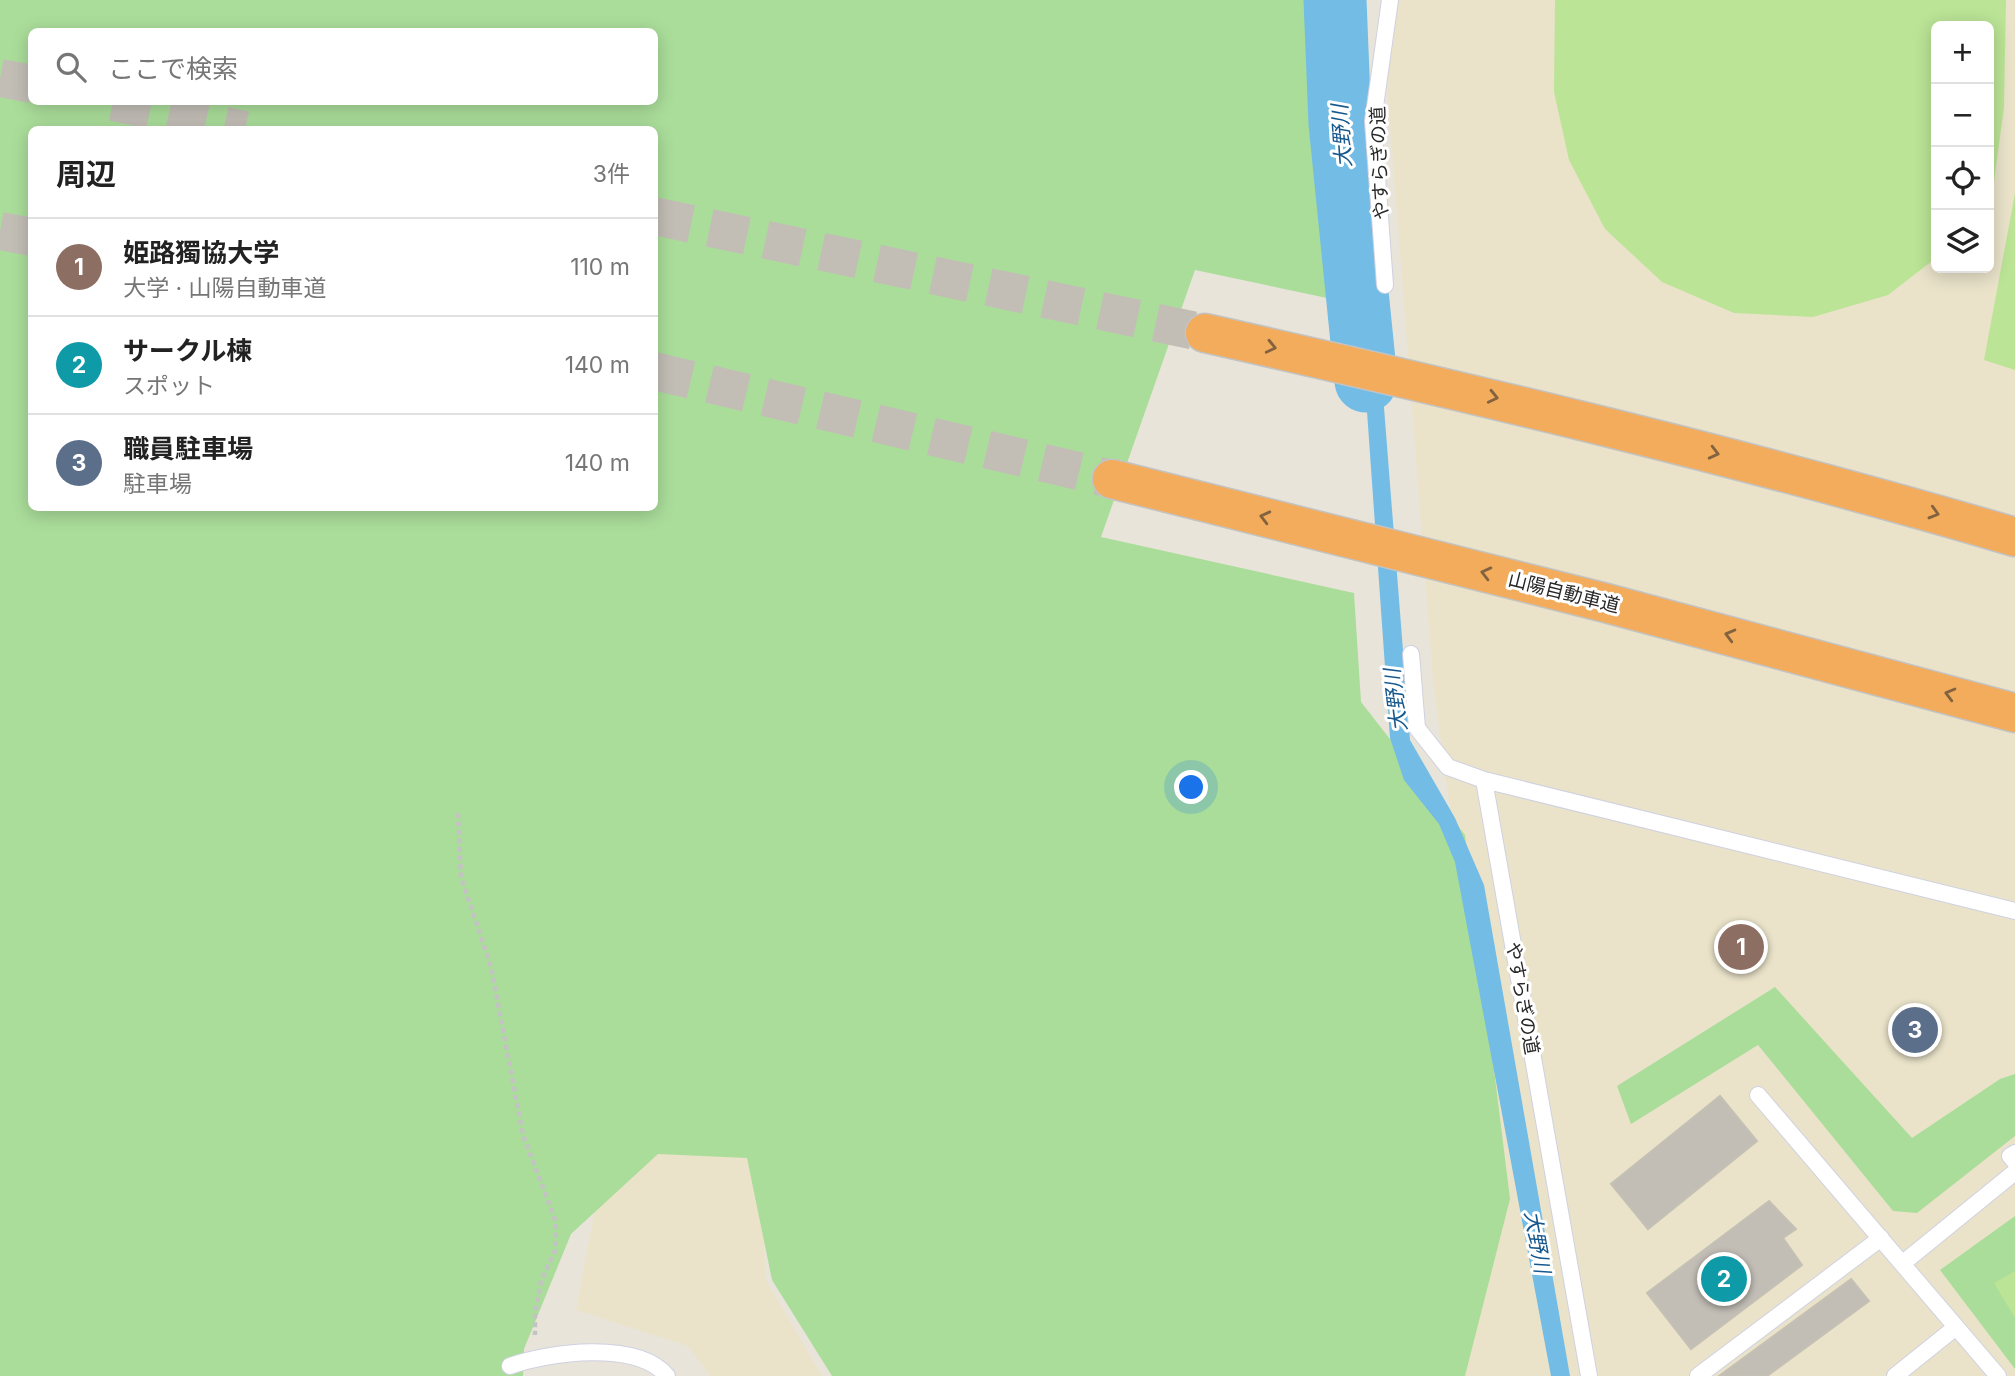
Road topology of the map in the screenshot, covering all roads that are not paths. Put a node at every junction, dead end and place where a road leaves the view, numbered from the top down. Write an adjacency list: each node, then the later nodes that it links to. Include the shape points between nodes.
1 (1390, 0): 2 (lane, やすらぎの道, via 1373,121)
2 (1385, 285)
3 (1205, 332): 5 (highway, one-way to 5, via 1510,401 1852,489)
4 (1112, 479): 7 (highway, 山陽自動車道, one-way to 4, via 1606,603)
5 (2015, 537)
6 (1410, 654): 8 (lane, via 1417,728 1448,767)
7 (2015, 713)
8 (1484, 780): 9 (lane); 19 (lane, やすらぎの道)
9 (2015, 911)
10 (1758, 1095): 14 (lane)
11 (2015, 1153): 12 (lane, via 2010,1156)
12 (2015, 1163)
13 (2015, 1172): 15 (lane)
14 (1881, 1238): 15 (lane); 20 (lane)
15 (1903, 1263): 16 (lane)
16 (1956, 1327): 21 (lane); 22 (lane)
17 (510, 1366): 18 (lane, via 536,1357 613,1352 660,1368)
18 (667, 1376)
19 (1589, 1376)
20 (1698, 1376)
21 (1895, 1376)
22 (1998, 1376)

